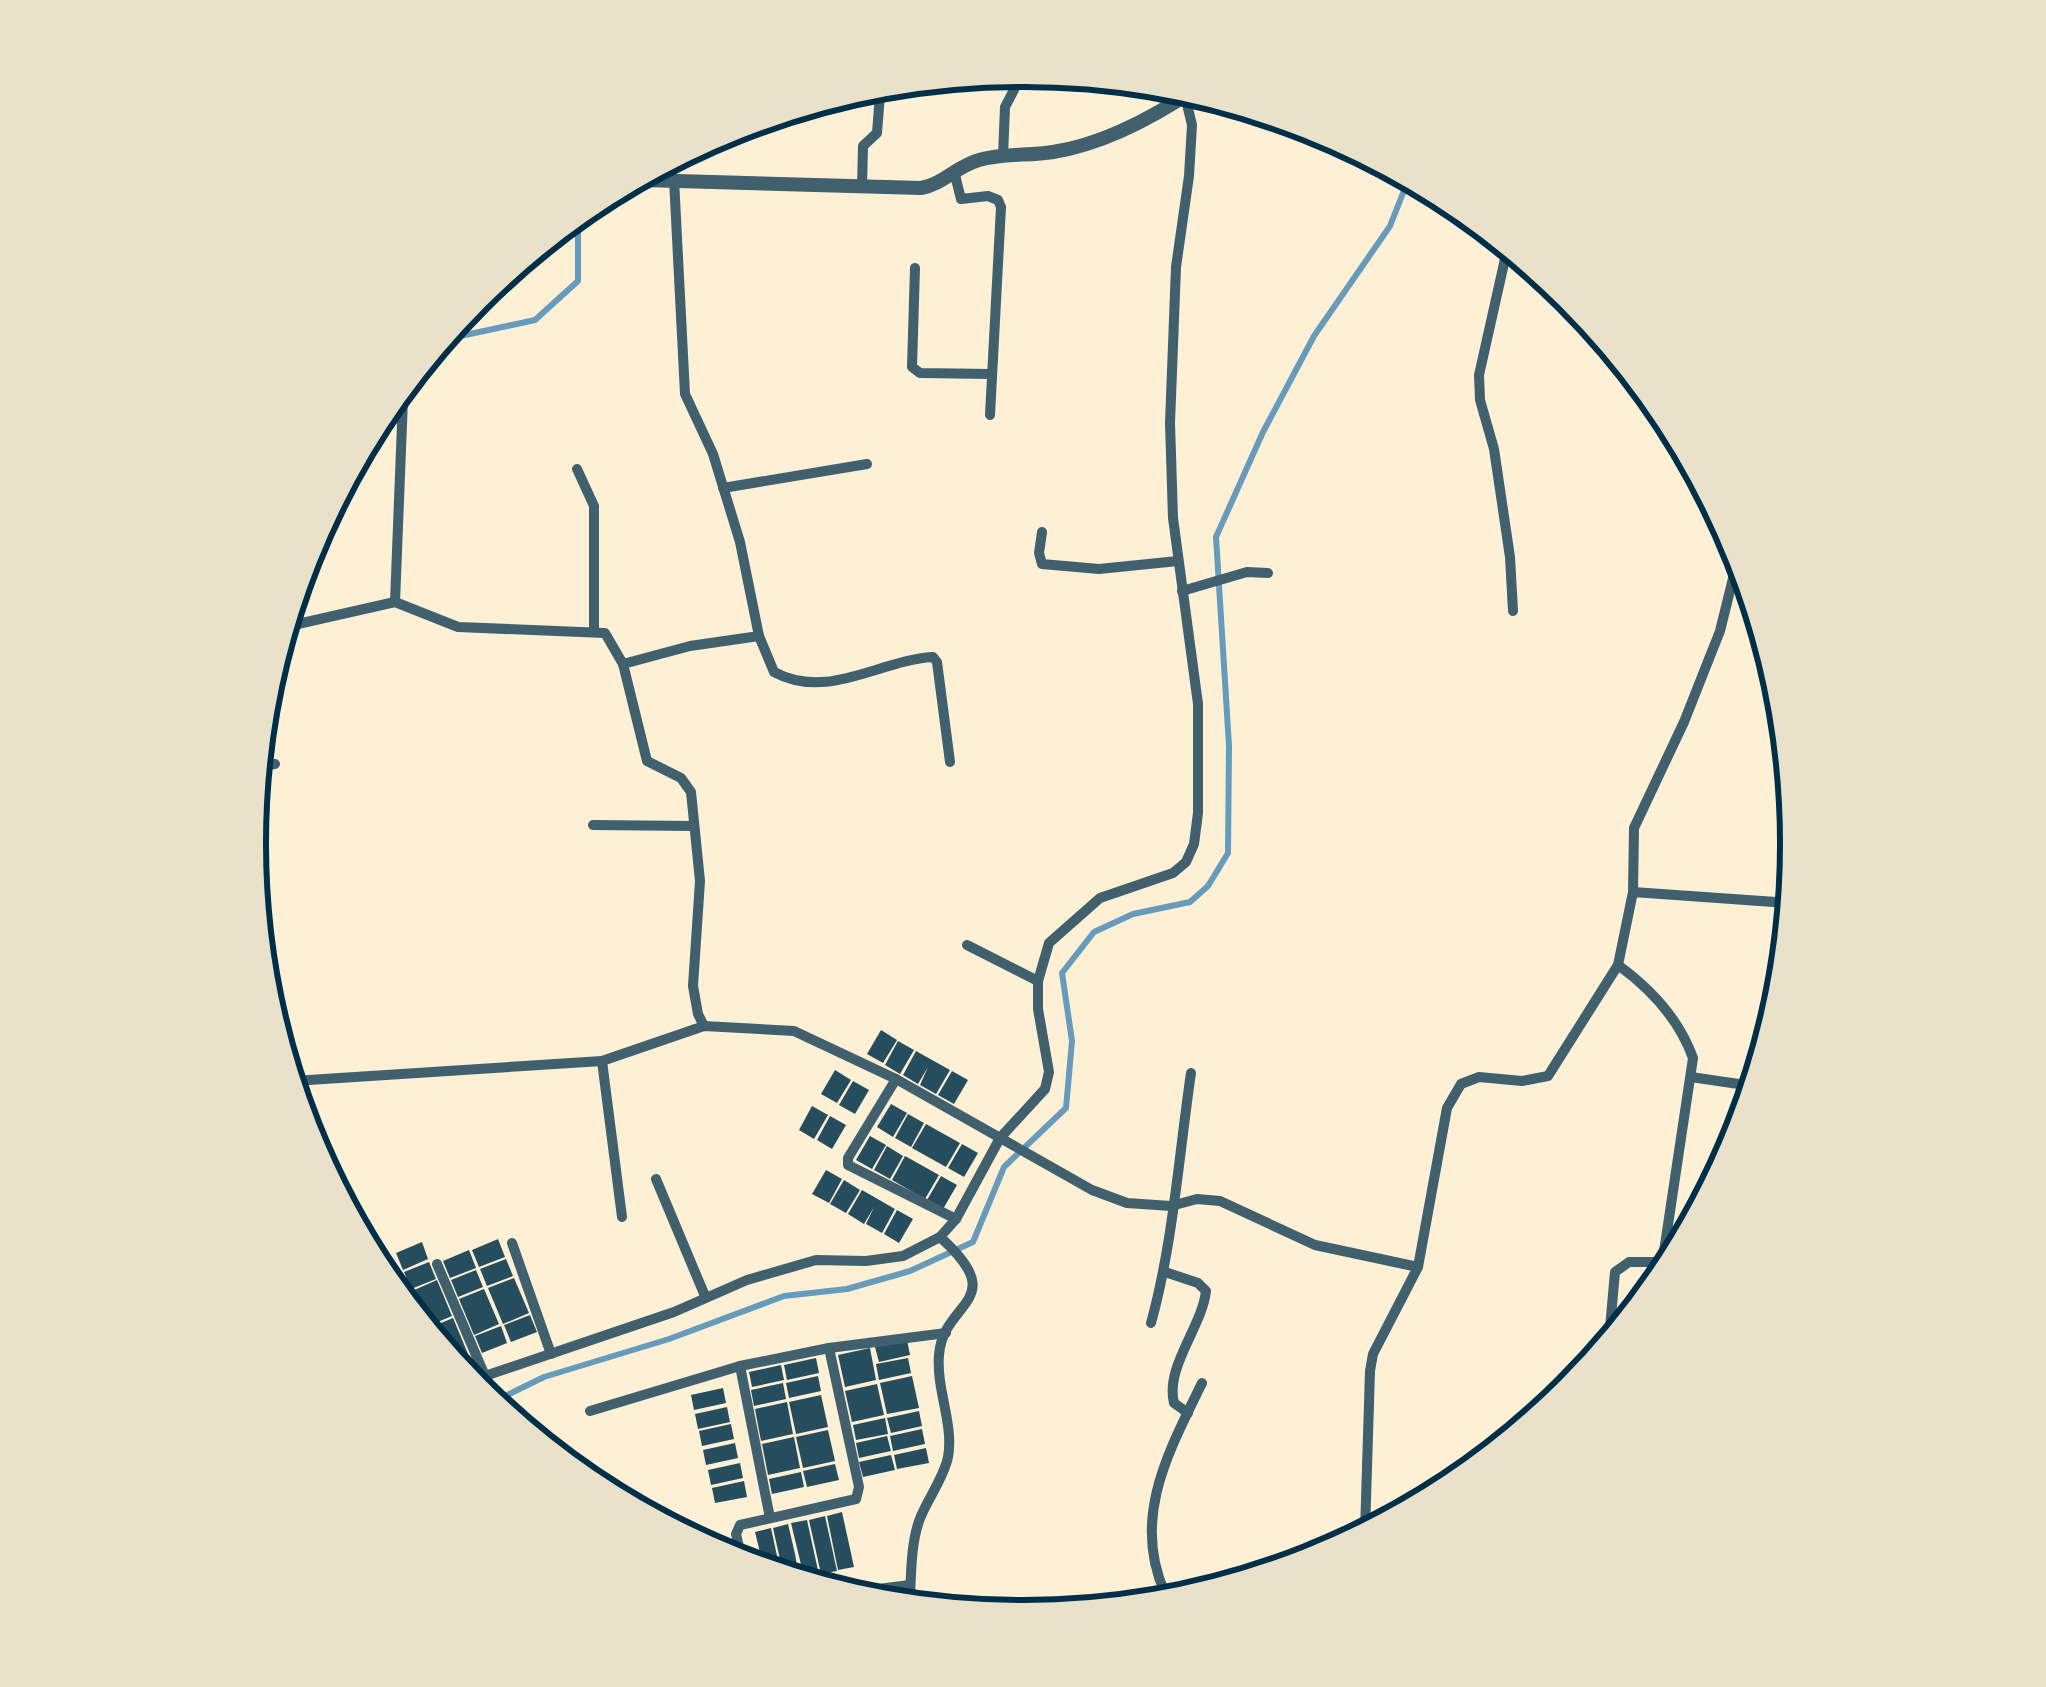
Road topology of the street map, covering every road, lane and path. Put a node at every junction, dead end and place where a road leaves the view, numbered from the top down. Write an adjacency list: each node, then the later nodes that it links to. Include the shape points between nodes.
1 (1016, 87): 5 (street, via 1005,107)
2 (879, 101): 9 (street, via 877,133 863,146)
3 (1174, 103): 5 (street, via 1100,139)
4 (1191, 107): 19 (street, via 1170,400)
5 (1003, 157): 6 (street)
6 (954, 171): 9 (street, via 934,186); 12 (street, via 961,199 988,196 1001,207)
7 (661, 179): 8 (street)
8 (674, 179): 9 (street); 17 (street, via 682,377)
9 (862, 187)
10 (1505, 260): 24 (street, via 1479,375)
11 (915, 268): 12 (street, via 912,368)
12 (992, 374): 14 (street)
13 (402, 411): 23 (street)
14 (989, 415)
15 (867, 464): 17 (street)
16 (577, 469): 26 (street, via 594,506)
17 (723, 488): 27 (street)
18 (1042, 532): 19 (street, via 1039,560 1063,569)
19 (1178, 561): 22 (street)
20 (1268, 572): 22 (street)
21 (1734, 585): 32 (street, via 1684,722 1634,827)
22 (1182, 591): 36 (street, via 1198,704 1194,844 1173,873 1100,898 1065,926 1049,943)
23 (394, 602): 25 (street); 26 (street, via 458,627)
24 (1513, 610)
25 (300, 624)
26 (594, 631): 28 (street, via 605,633)
27 (760, 636): 28 (street); 29 (street, via 775,672 801,682 828,683 933,657)
28 (623, 664): 31 (street, via 647,761 681,778)
29 (950, 762)
30 (593, 825): 31 (street)
31 (694, 826): 37 (street, via 700,881 693,986)
32 (1633, 892): 33 (street); 35 (street)
33 (1777, 902)
34 (967, 945): 36 (street)
35 (1618, 965): 40 (street, via 1684,1035); 54 (street, via 1548,1076 1461,1084 1448,1108)
36 (1038, 981): 44 (street, via 1049,1072)
37 (704, 1026): 38 (street); 41 (street, via 808,1035)
38 (602, 1060): 42 (street); 47 (street)
39 (1192, 1072): 46 (street)
40 (1691, 1077): 43 (street); 51 (street)
41 (896, 1079): 44 (street); 48 (street, via 848,1165)
42 (305, 1081)
43 (1740, 1084)
44 (1005, 1140): 46 (street, via 1092,1190); 48 (street)
45 (656, 1178): 56 (street)
46 (1171, 1206): 54 (street, via 1220,1201 1297,1239); 55 (street)
47 (622, 1217)
48 (956, 1219): 49 (street)
49 (944, 1241): 56 (street, via 903,1256 816,1260); 59 (street, via 974,1285)
50 (512, 1243): 61 (street)
51 (1665, 1244)
52 (1654, 1260): 57 (street, via 1615,1272)
53 (437, 1264): 63 (street)
54 (1418, 1267): 69 (street, via 1373,1354)
55 (1165, 1272): 58 (street); 67 (street, via 1206,1291 1172,1387 1174,1402)
56 (705, 1296): 61 (street)
57 (1611, 1319)
58 (1151, 1323)
59 (946, 1333): 60 (street); 72 (street, via 938,1354 949,1454 918,1522)
60 (829, 1348): 62 (street); 68 (street, via 856,1499)
61 (551, 1354): 64 (street)
62 (740, 1366): 66 (street); 68 (street)
63 (484, 1374)
64 (485, 1376)
65 (1202, 1383): 67 (street)
66 (590, 1411)
67 (1188, 1413): 71 (street, via 1151,1505)
68 (770, 1518): 70 (street, via 736,1529)
69 (1365, 1518)
70 (739, 1544)
71 (1162, 1587)
72 (910, 1592)

